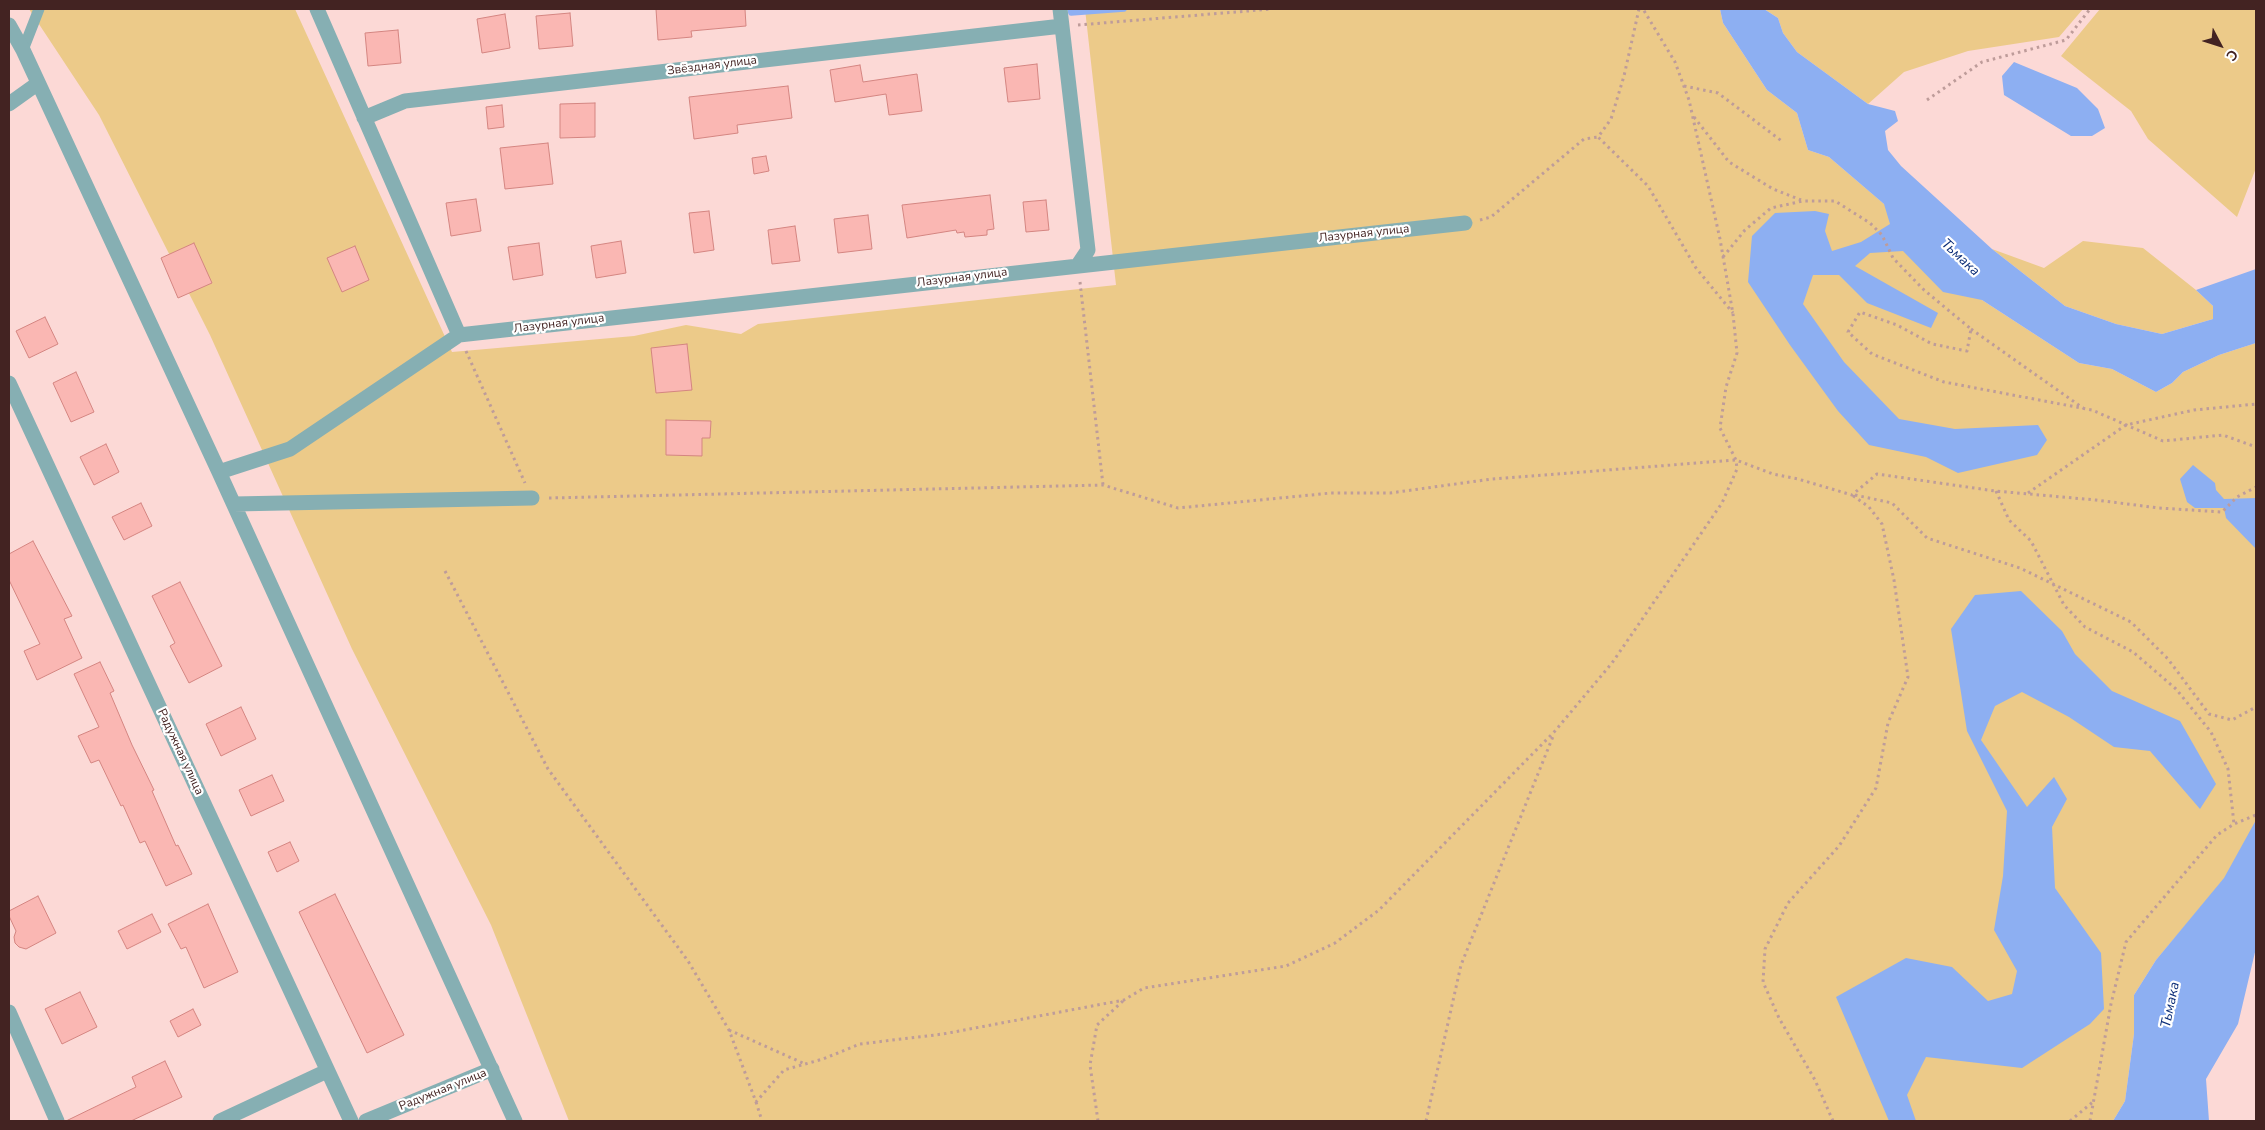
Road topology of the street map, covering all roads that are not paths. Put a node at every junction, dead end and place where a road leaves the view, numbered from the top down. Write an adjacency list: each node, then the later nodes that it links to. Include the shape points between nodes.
1 (39, 9): 6 (lane)
2 (317, 9): 9 (street)
3 (1060, 9): 5 (street)
4 (9, 25): 6 (street)
5 (1062, 26): 9 (street, Звёздная улица, via 406,101); 11 (street, via 1088,250)
6 (23, 50): 7 (street)
7 (37, 84): 8 (street); 14 (street)
8 (9, 104)
9 (364, 118): 12 (street)
10 (1465, 223): 11 (street, Лазурная улица)
11 (1078, 265): 12 (street, Лазурная улица)
12 (459, 335): 14 (street, via 290,449)
13 (9, 383): 19 (street, Радужная улица)
14 (219, 472): 16 (street)
15 (532, 498): 16 (street)
16 (234, 504): 18 (street)
17 (9, 1012): 20 (street)
18 (492, 1069): 23 (street, Радужная улица); 24 (street)
19 (327, 1071): 21 (street); 22 (street, Радужная улица)
20 (57, 1121)
21 (220, 1121)
22 (351, 1121)
23 (366, 1121)
24 (515, 1121)

